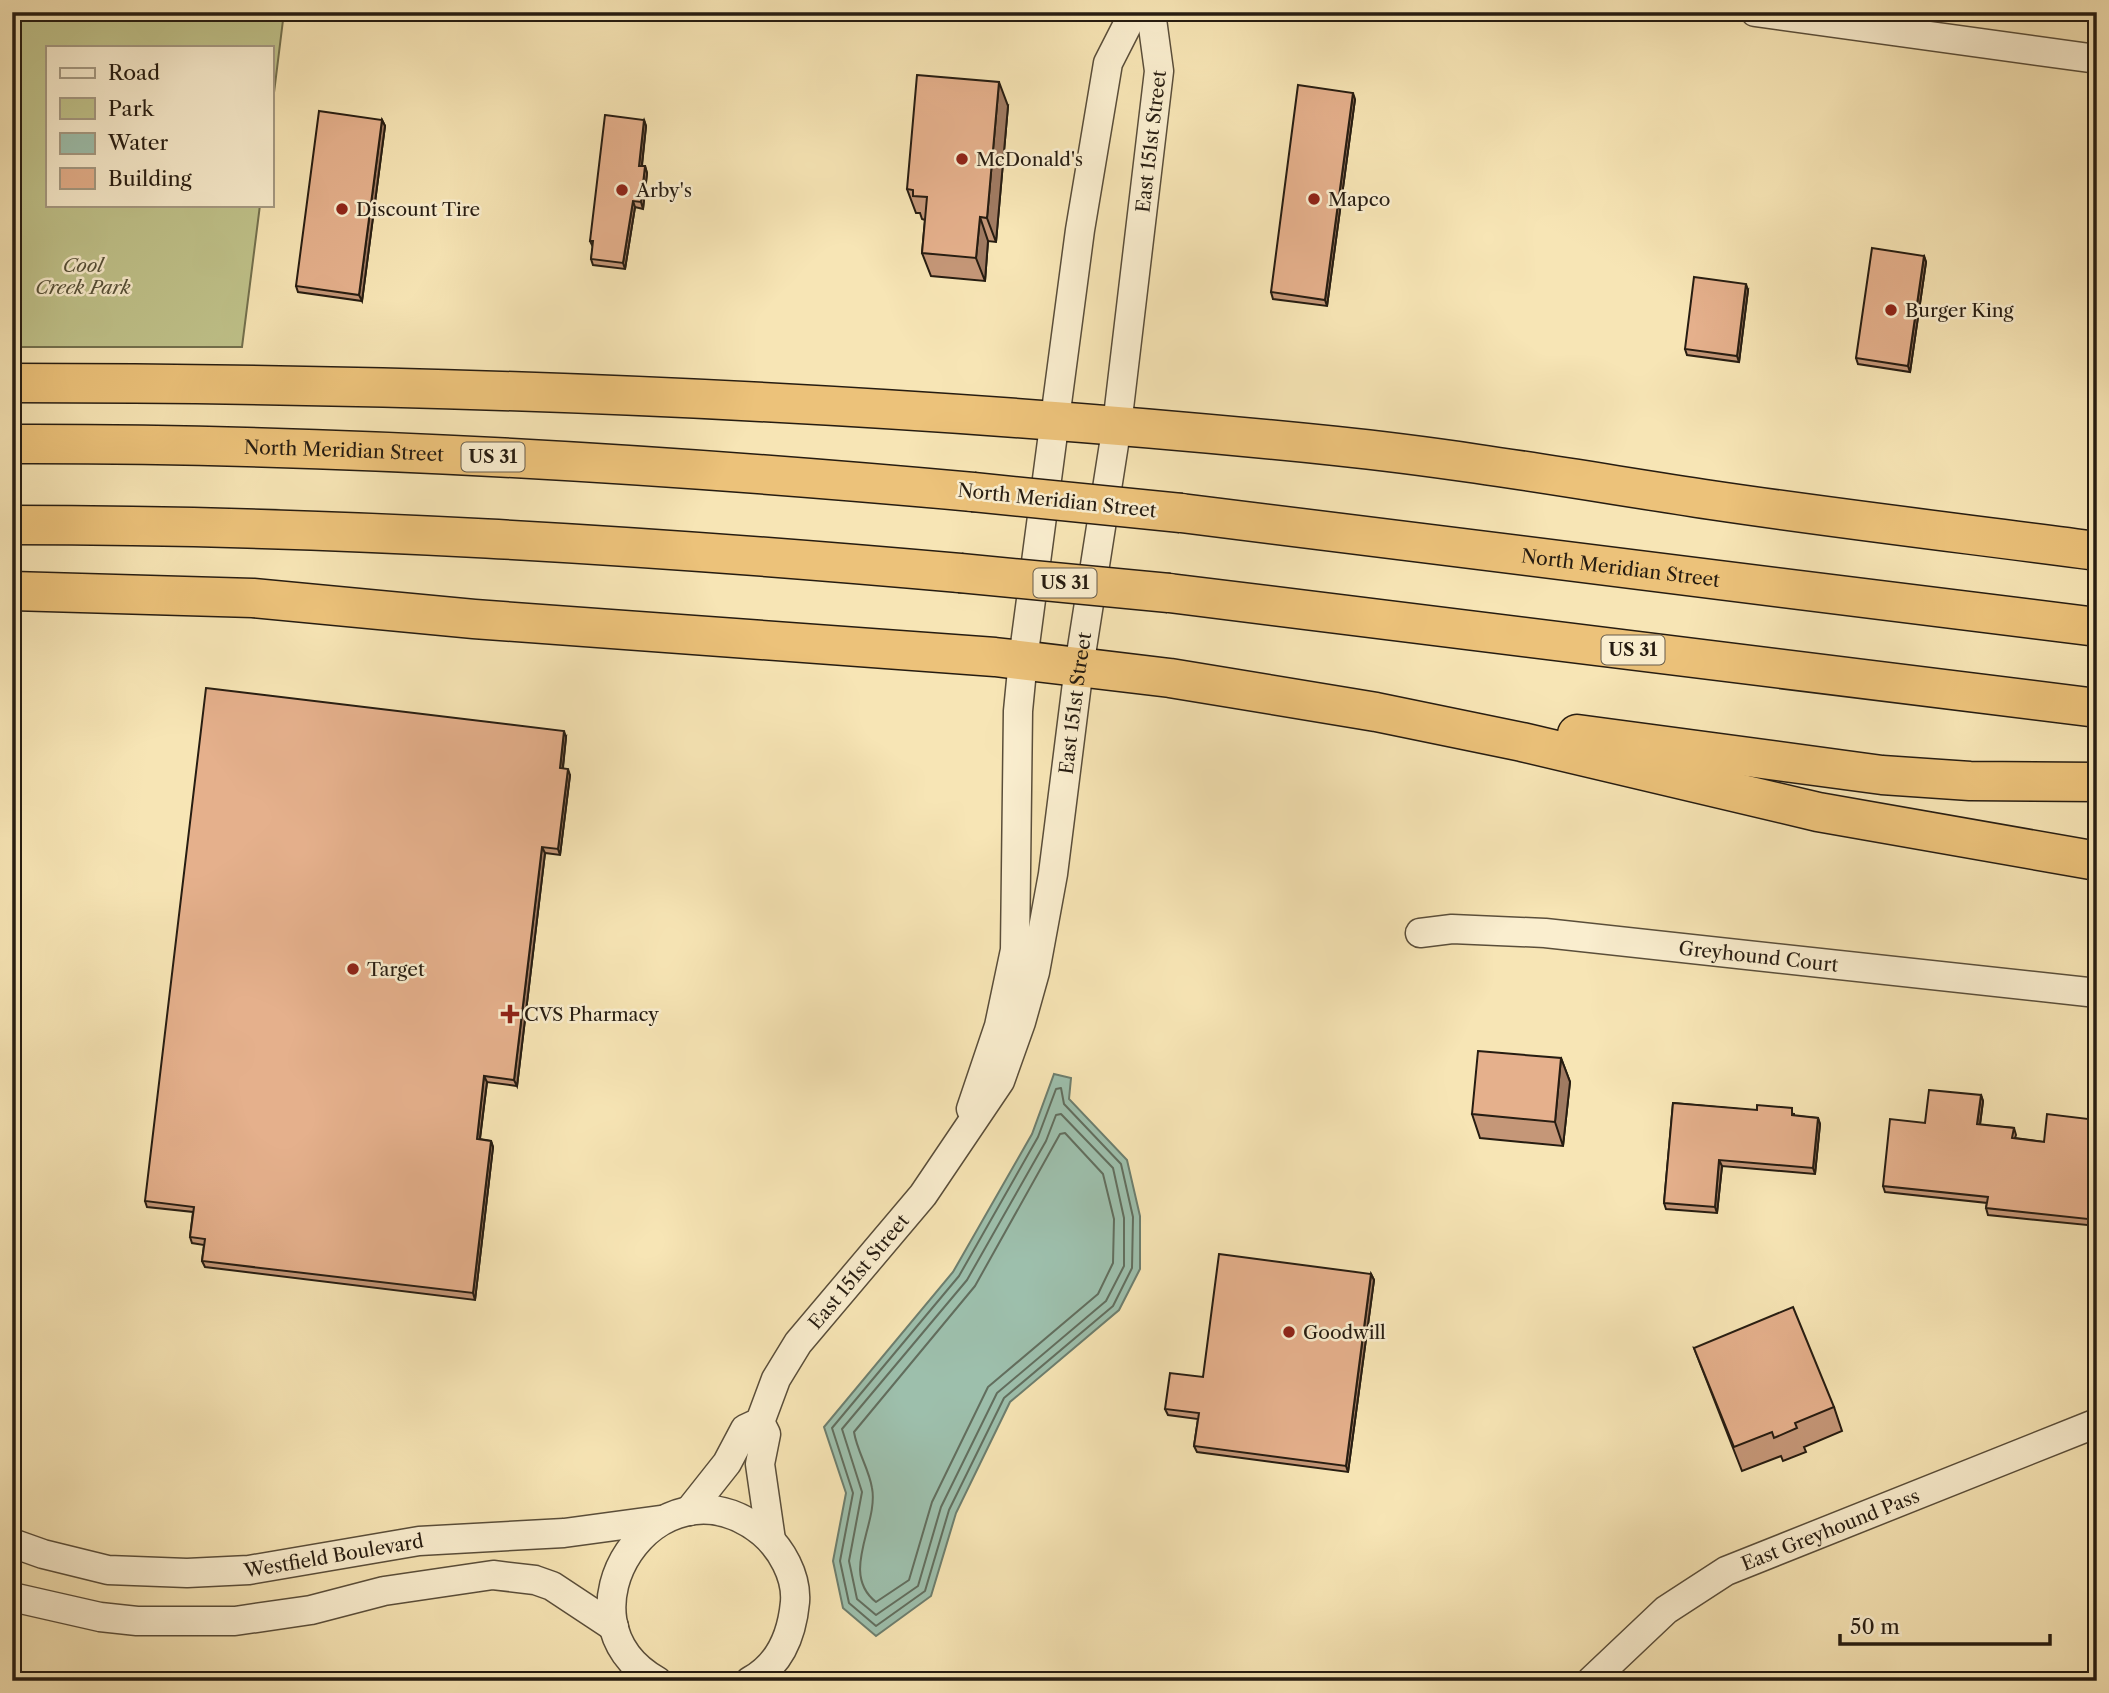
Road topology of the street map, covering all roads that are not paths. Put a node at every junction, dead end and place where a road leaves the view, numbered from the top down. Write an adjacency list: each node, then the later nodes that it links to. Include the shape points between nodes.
1 (1133, 12): 6 (street, East 151st Street, via 1108,63 1080,230)
2 (1151, 12): 7 (street, East 151st Street, via 1159,71)
3 (1755, 12): 4 (street)
4 (2097, 59)
5 (12, 383): 6 (highway, via 400,386)
6 (1056, 419): 7 (highway); 13 (street, East 151st Street)
7 (1117, 425): 10 (highway, via 1579,477 1709,500); 14 (street, East 151st Street)
8 (12, 444): 12 (highway, North Meridian Street / US 31, bridge, via 401,452 807,477 1181,513)
9 (12, 525): 15 (highway, US 31, bridge, via 542,541 960,573 1169,593)
10 (2097, 551)
11 (12, 591): 13 (highway, via 253,598)
12 (2097, 627)
13 (1023, 660): 14 (highway); 21 (street, East 151st Street, via 1018,712 1015,950 999,1026)
14 (1079, 667): 16 (highway); 21 (street, East 151st Street, via 1053,874 1035,972 1000,1081)
15 (2097, 708)
16 (1376, 712): 17 (highway, via 1882,775); 18 (highway, via 1818,812)
17 (2097, 782)
18 (2097, 862)
19 (1420, 933): 20 (street, Greyhound Court, via 1452,929 1545,933)
20 (2097, 993)
21 (966, 1129): 22 (street, East 151st Street, via 923,1195 798,1343 776,1379)
22 (760, 1422): 24 (street, East 151st Street, via 745,1429 727,1463); 26 (street, East 151st Street, via 766,1434 761,1474)
23 (2097, 1423): 32 (street, East Greyhound Pass, via 1726,1572 1666,1610)
24 (690, 1511): 25 (street); 26 (street, via 719,1511 748,1521)
25 (660, 1520): 27 (street, Westfield Boulevard, via 564,1533 419,1541 249,1570 187,1573 108,1570); 29 (street, via 636,1539 619,1565 611,1596)
26 (771, 1540): 31 (street, via 788,1565 795,1595 793,1625 780,1653)
27 (12, 1543)
28 (12, 1597): 29 (street, via 137,1621 235,1621 494,1575 552,1586)
29 (614, 1627): 30 (street, via 626,1653)
30 (651, 1679)
31 (755, 1679)
32 (1591, 1681)

